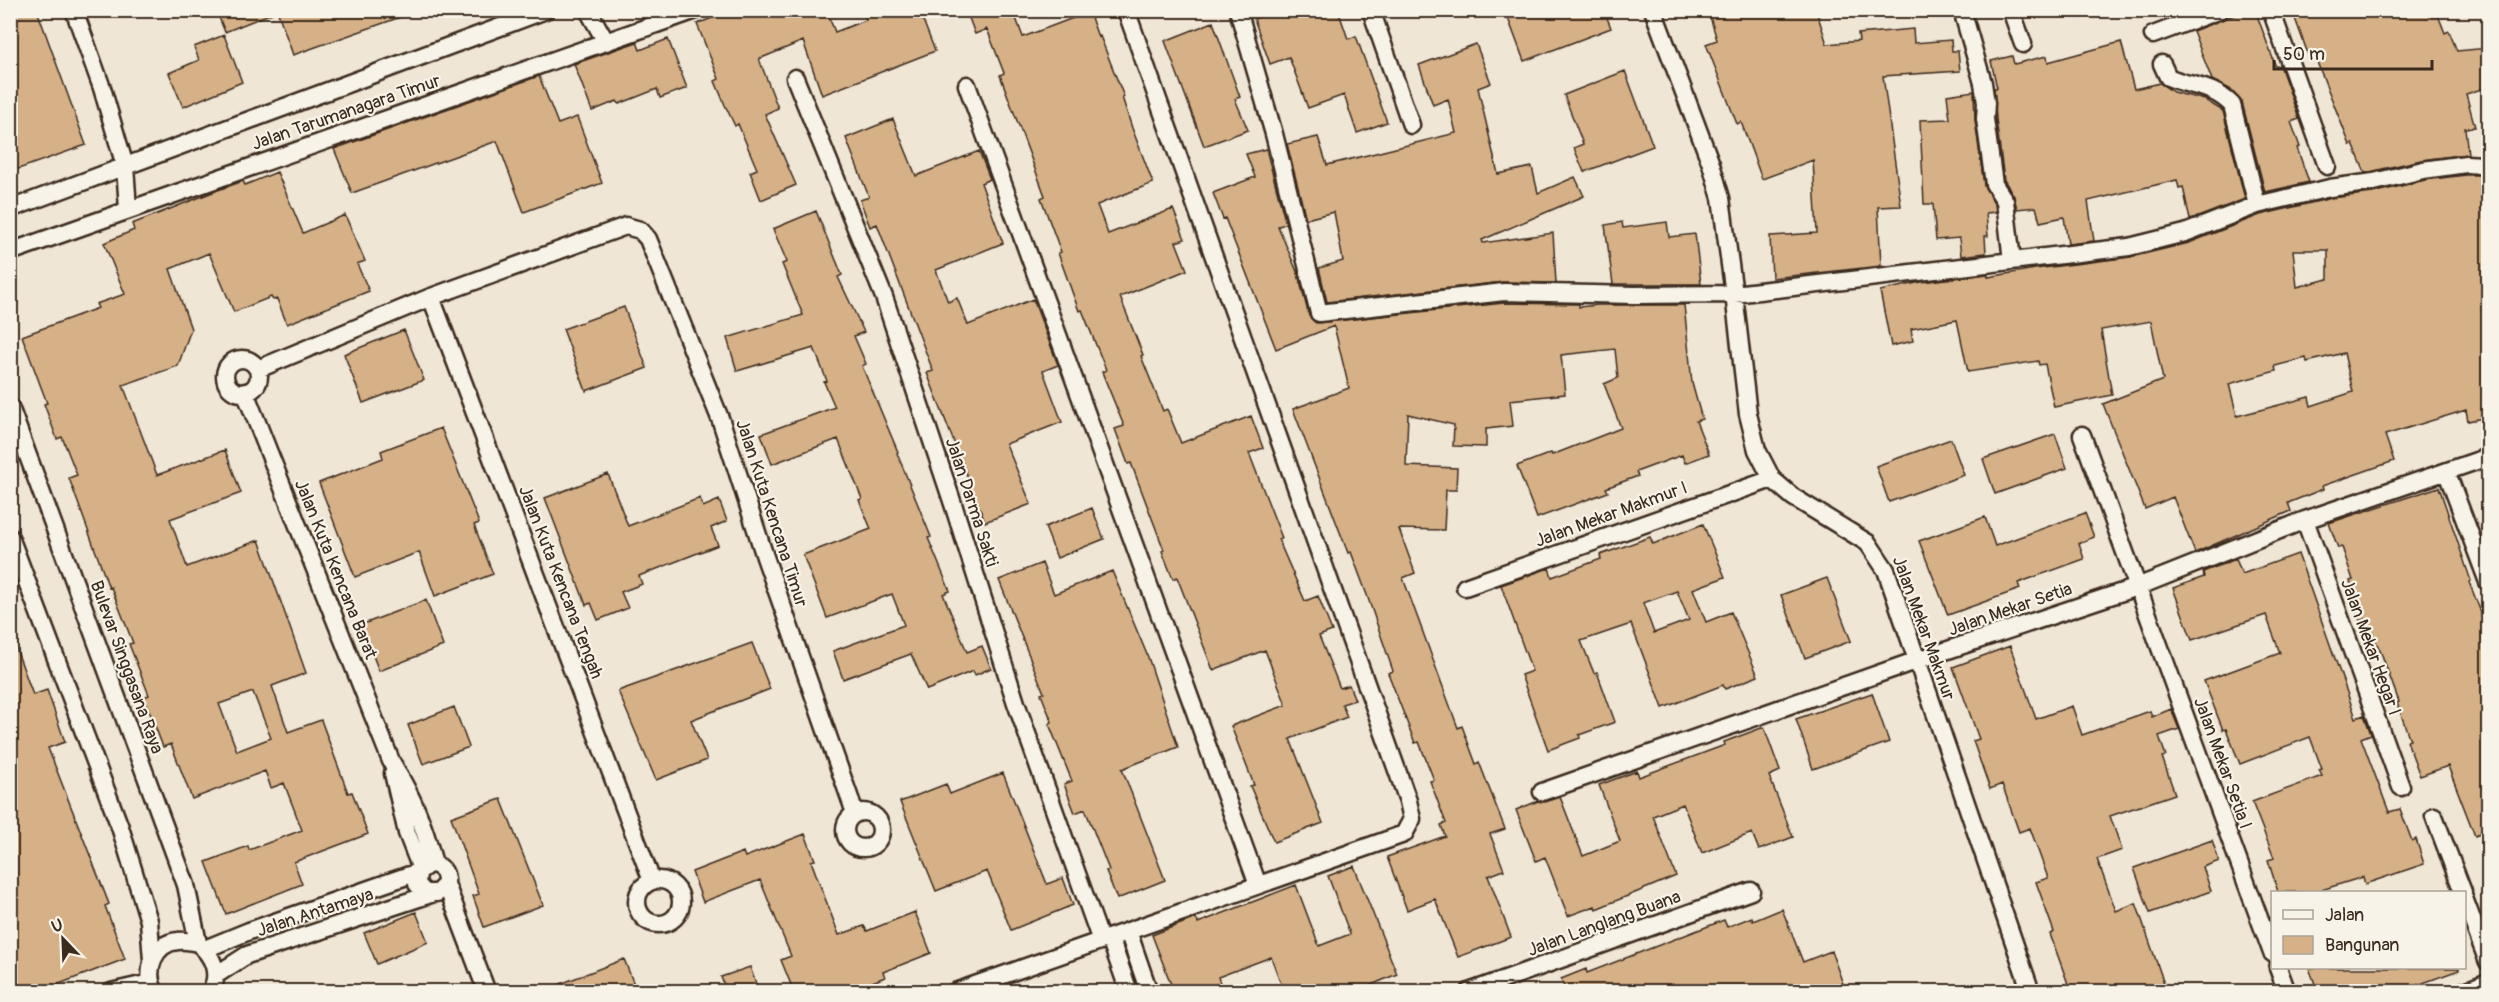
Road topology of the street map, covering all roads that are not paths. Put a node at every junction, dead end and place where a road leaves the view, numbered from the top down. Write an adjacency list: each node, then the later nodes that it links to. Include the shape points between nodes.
1 (74, 10): 20 (street)
2 (546, 10): 20 (street, Jalan Tarumanagara Timur)
3 (588, 10): 14 (street)
4 (696, 10): 14 (street, Jalan Tarumanagara Timur)
5 (1126, 10): 50 (street, via 1412,819 1404,834)
6 (1238, 10): 28 (street, via 1319,313 1504,292)
7 (1371, 10): 19 (street)
8 (1653, 10): 28 (street, Jalan Mekar Makmur, via 1721,198)
9 (1962, 10): 27 (street, via 1983,83 1994,184 2005,201)
10 (2011, 10): 15 (street)
11 (2220, 10): 13 (street)
12 (2271, 10): 21 (street)
13 (2153, 35)
14 (606, 42): 25 (street, Jalan Tarumanagara Timur)
15 (2023, 44)
16 (2162, 64): 23 (street, via 2168,77 2208,88 2232,105)
17 (795, 78): 56 (street, Jalan Darma Sakti, via 884,297 1016,703)
18 (967, 85): 50 (street)
19 (1411, 125)
20 (125, 166): 24 (street, Jalan Tarumanagara Timur); 25 (street)
21 (2327, 166)
22 (2488, 170): 23 (street, via 2475,164 2423,170)
23 (2257, 205): 27 (street, via 2161,240)
24 (10, 209)
25 (129, 209): 26 (street, Jalan Tarumanagara Timur)
26 (10, 252)
27 (2012, 261): 28 (street)
28 (1734, 294): 36 (street, Jalan Mekar Makmur, via 1748,414 1757,450)
29 (431, 297): 30 (street); 45 (street, Jalan Kuta Kencana Timur, via 626,226 640,230 648,239 721,421); 48 (street, Jalan Kuta Kencana Tengah)
30 (258, 369): 31 (street, via 257,384); 31 (street, via 246,359 232,362 227,368 226,382 238,392)
31 (245, 392): 47 (street, Jalan Kuta Kencana Barat, via 391,761 413,798 424,827)
32 (10, 407): 57 (street, Bulevar Singgasana Raya, via 186,885)
33 (2082, 435): 41 (street, Jalan Mekar Setia I)
34 (2488, 457): 35 (street, Jalan Mekar Setia)
35 (2447, 473): 37 (street, Jalan Mekar Setia); 39 (street)
36 (1772, 479): 40 (street, Jalan Mekar Makmur I); 42 (street, Jalan Mekar Makmur, via 1793,497 1868,543 1877,554 1886,570)
37 (2305, 520): 41 (street, Jalan Mekar Setia); 43 (street, Jalan Mekar Hegar I)
38 (10, 537): 59 (street, via 120,827 149,921)
39 (2488, 582)
40 (1465, 587)
41 (2137, 587): 42 (street, Jalan Mekar Setia); 58 (street, Jalan Mekar Setia I)
42 (1915, 661): 44 (street, Jalan Mekar Setia); 71 (street, Jalan Mekar Makmur)
43 (2401, 787)
44 (1542, 792)
45 (855, 813)
46 (2434, 816): 52 (street)
47 (424, 868): 49 (street, via 444,872); 53 (street, via 417,884); 57 (street, Jalan Antamaya)
48 (652, 881)
49 (446, 884): 53 (street); 66 (street)
50 (1258, 885): 55 (street)
51 (1751, 891): 70 (street, Jalan Langlang Buana)
52 (2463, 891)
53 (431, 894): 64 (street, Jalan Antamaya, via 247,955)
54 (2466, 903): 60 (street)
55 (1128, 931): 56 (street); 69 (street)
56 (1105, 939): 67 (street); 68 (street, Jalan Darma Sakti)
57 (202, 946): 59 (street, via 177,940 162,947); 64 (street, Bulevar Singgasana Raya, via 214,961)
58 (2271, 949)
59 (152, 960): 63 (street, via 149,971)
60 (2488, 962)
61 (2278, 969): 72 (street)
62 (2488, 982): 73 (street)
63 (153, 987): 65 (street)
64 (213, 987)
65 (111, 992)
66 (487, 992)
67 (955, 992)
68 (1129, 992)
69 (1149, 992)
70 (1469, 992)
71 (2031, 992)
72 (2287, 992)
73 (2462, 992)

